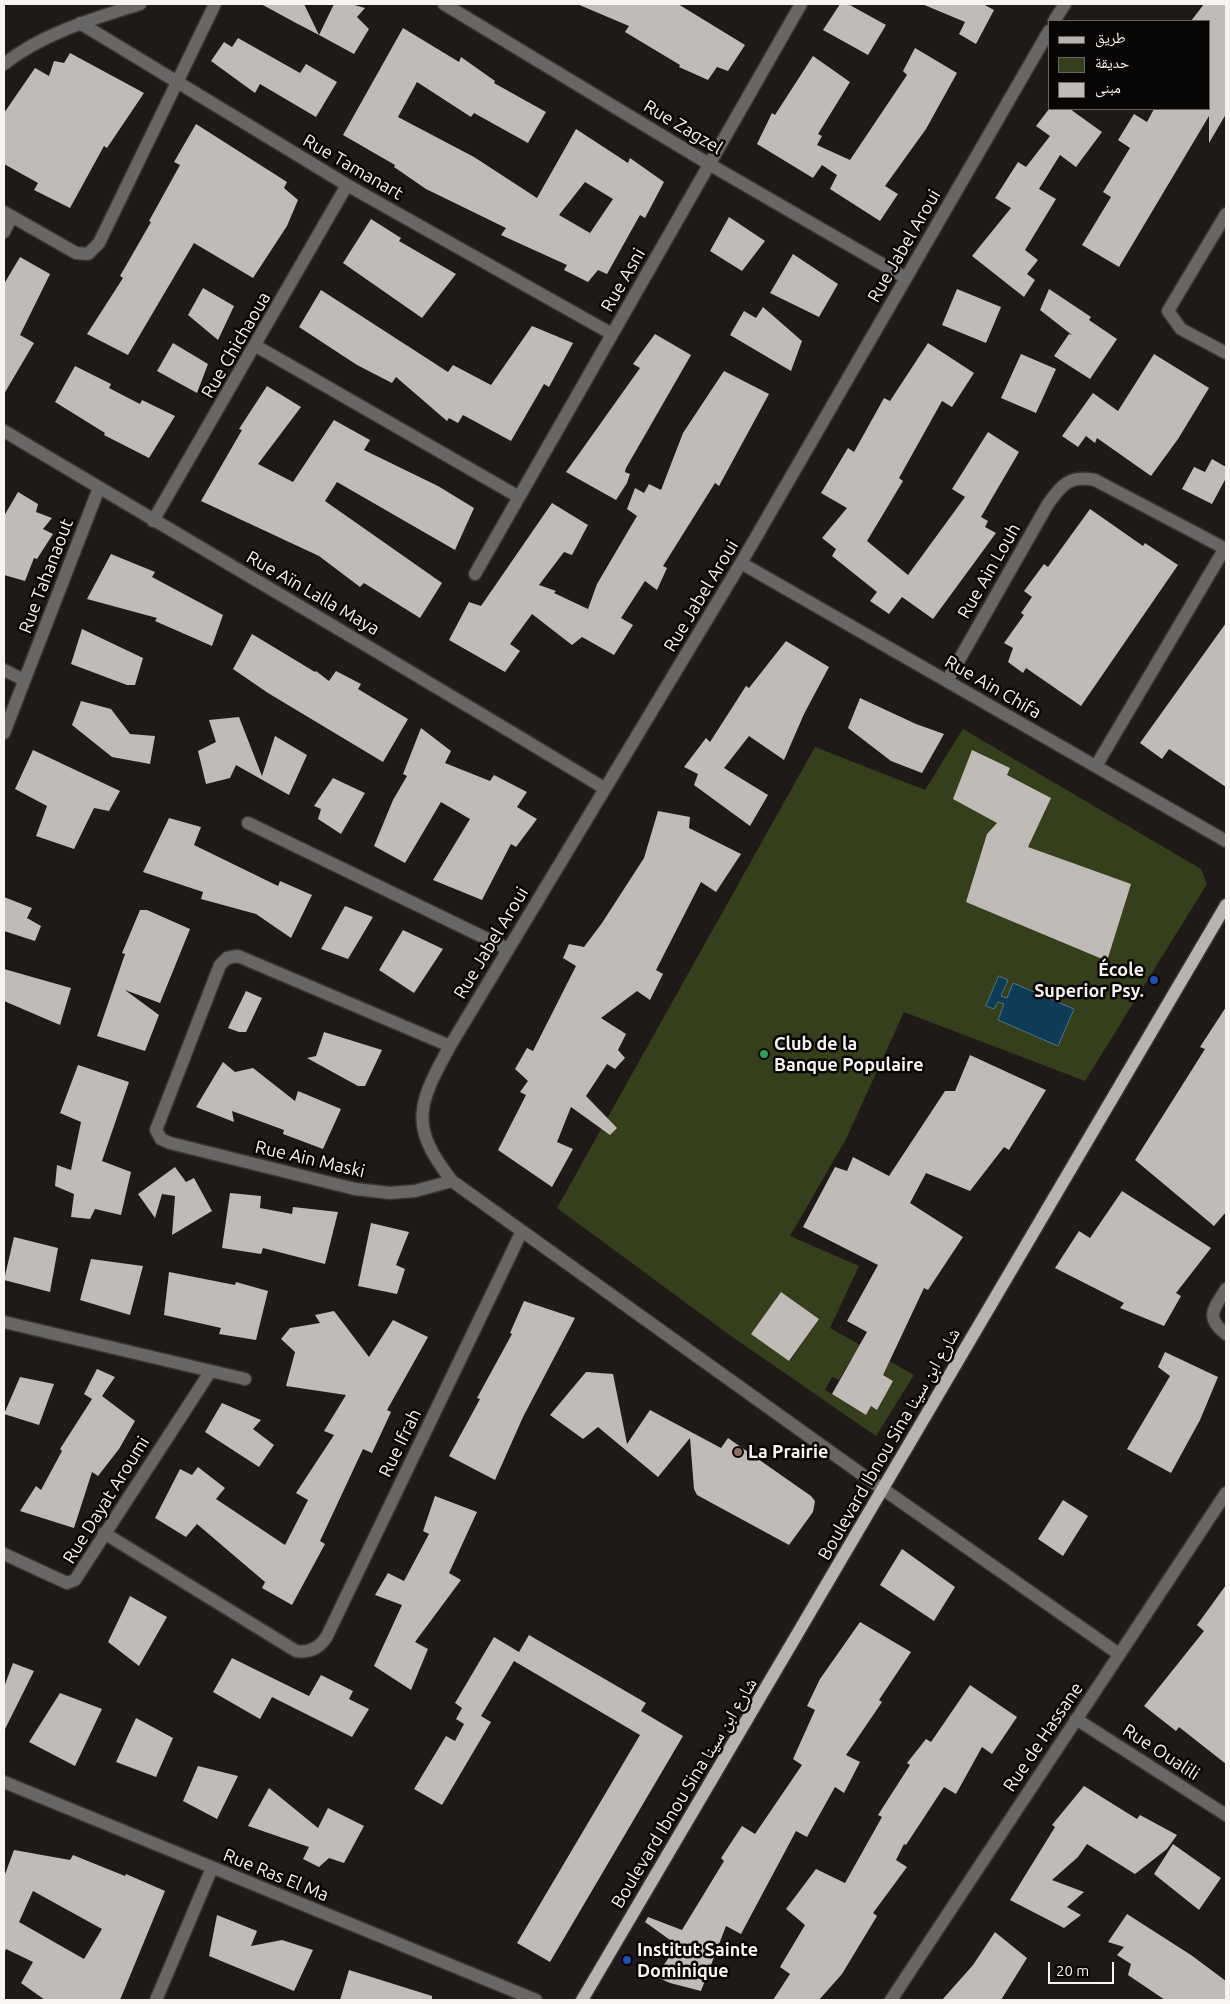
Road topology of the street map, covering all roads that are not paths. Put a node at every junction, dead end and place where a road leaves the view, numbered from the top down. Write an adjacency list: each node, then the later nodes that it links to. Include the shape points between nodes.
1 (140, 4): 7 (street)
2 (215, 4): 10 (street)
3 (444, 4): 11 (street, Rue Zagzel)
4 (800, 4): 11 (street, Rue Asni)
5 (1064, 4): 6 (street)
6 (1055, 20)
7 (80, 23): 9 (street, via 38,42); 10 (street, Rue Tamanart)
8 (1048, 33): 16 (street, Rue Jabel Aroui)
9 (4, 64)
10 (176, 82): 12 (street, Rue Tamanart); 14 (street, via 99,243 88,254 76,253)
11 (709, 164): 16 (street, Rue Zagzel); 17 (street, Rue Asni)
12 (347, 185): 17 (street, Rue Tamanart); 18 (street, Rue Chichaoua)
13 (1226, 214): 19 (street, via 1168,311 1181,329)
14 (8, 215): 15 (street)
15 (4, 232)
16 (906, 278): 25 (street, Rue Jabel Aroui)
17 (612, 334): 22 (street, Rue Asni)
18 (256, 346): 22 (street); 23 (street, Rue Chichaoua)
19 (1226, 353)
20 (4, 431): 21 (street, Rue Aïn Lalla Maya)
21 (99, 488): 23 (street, Rue Aïn Lalla Maya); 28 (street, Rue Tahanaout)
22 (519, 497): 26 (street, Rue Asni)
23 (153, 521): 32 (street, Rue Aïn Lalla Maya, via 389,657)
24 (1226, 549): 29 (street, Rue Ain Louh, via 1095,480 1082,478 1066,482 1048,504); 31 (street)
25 (741, 564): 29 (street, Rue Ain Chifa); 32 (street, Rue Jabel Aroui)
26 (475, 574)
27 (4, 670): 28 (street)
28 (24, 680): 30 (street, Rue Tahanaout)
29 (947, 681): 31 (street, Rue Ain Chifa)
30 (4, 733)
31 (1096, 766): 34 (street, Rue Ain Chifa)
32 (604, 788): 36 (street, Rue Jabel Aroui)
33 (248, 823): 36 (street)
34 (1226, 842)
35 (1226, 905): 45 (main road, Boulevard Ibnou Sina شارع ابن سينا)
36 (508, 949): 37 (street, Rue Jabel Aroui)
37 (450, 1046): 38 (street, Rue Jabel Aroui, via 429,1085 422,1112 427,1144); 38 (street, Rue Ain Maski, via 238,956 228,958 220,965 156,1130 162,1139 355,1189 390,1193 415,1191)
38 (452, 1181): 39 (street, Rue Jabel Aroui)
39 (522, 1232): 45 (street, Rue Jabel Aroui); 47 (street, Rue Ifrah, via 327,1636 314,1649 296,1650)
40 (1226, 1289): 42 (street, via 1212,1316 1215,1324)
41 (4, 1322): 43 (street)
42 (1226, 1334)
43 (210, 1372): 44 (street); 47 (street, Rue Dayat Aroumi)
44 (245, 1379)
45 (883, 1489): 49 (street, Rue Jabel Aroui); 56 (main road, Boulevard Ibnou Sina شارع ابن سينا)
46 (1226, 1493): 49 (street, Rue de Hassane)
47 (104, 1533): 48 (street, Rue Dayat Aroumi, via 81,1573 75,1580 67,1582)
48 (4, 1554)
49 (1119, 1654): 50 (street, Rue de Hassane)
50 (1076, 1719): 52 (street, Rue Oualili); 57 (street, Rue de Hassane)
51 (4, 1782): 53 (street, Rue Ras El Ma)
52 (1226, 1815)
53 (212, 1868): 54 (street); 55 (street, Rue Ras El Ma)
54 (156, 2000)
55 (536, 2000)
56 (582, 2000)
57 (891, 2000)

